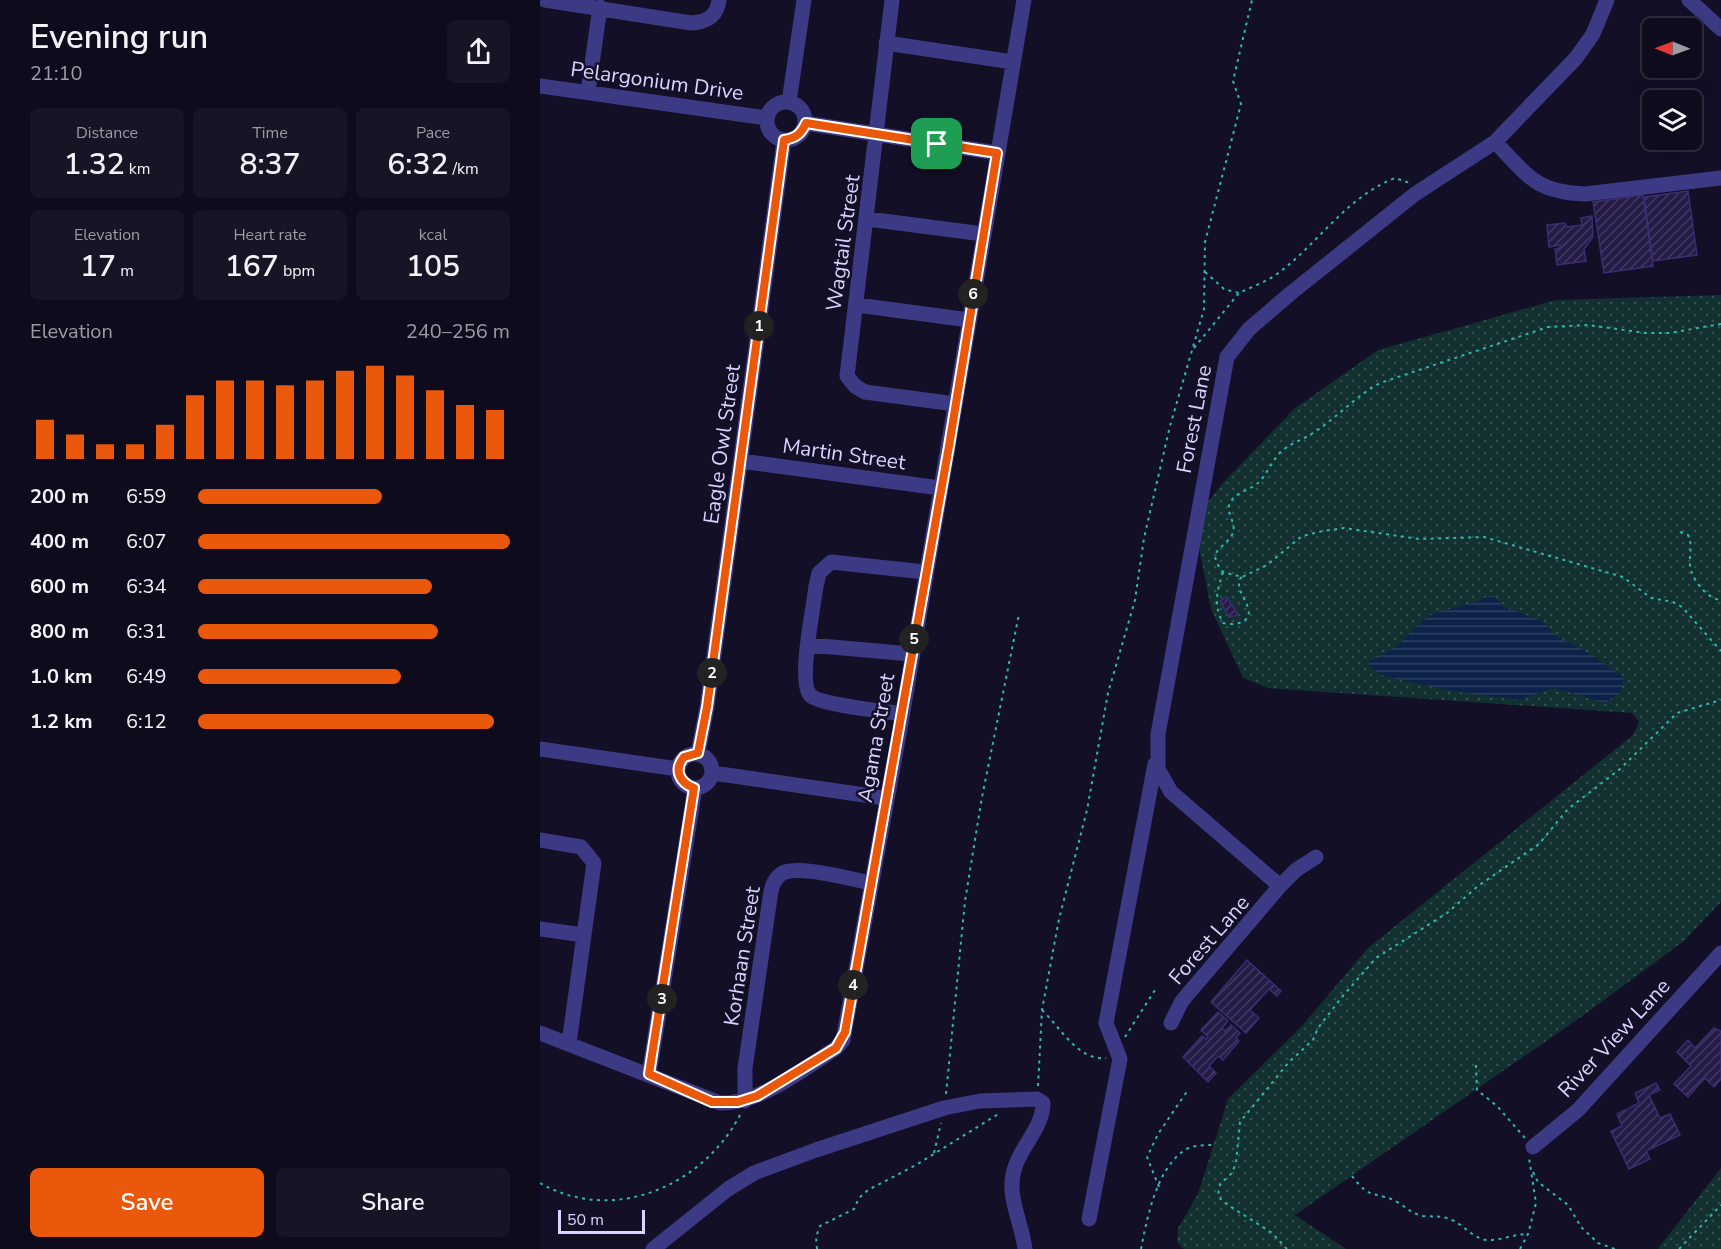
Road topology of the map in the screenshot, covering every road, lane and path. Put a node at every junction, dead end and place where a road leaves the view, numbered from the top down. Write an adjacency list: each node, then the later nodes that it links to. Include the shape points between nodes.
1 (544, 0): 9 (street)
2 (719, 0): 9 (street, via 713,15 700,22)
3 (804, 0): 15 (street)
4 (892, 0): 11 (street, Wagtail Street)
5 (1024, 0): 12 (street, Agama Street)
6 (1252, 0): 26 (path, via 1233,81 1240,104 1206,242)
7 (1607, 0): 20 (street, Forest Lane, via 1593,34 1576,57)
8 (1689, 0): 10 (street)
9 (600, 7): 14 (street)
10 (1721, 29)
11 (886, 43): 12 (street); 18 (street, Wagtail Street)
12 (1013, 62): 21 (street, Agama Street)
13 (540, 86): 14 (street, Pelargonium Drive)
14 (588, 92): 16 (street, Pelargonium Drive)
15 (789, 102): 16 (street, via 779,103); 17 (street, via 801,109)
16 (767, 118): 19 (street, via 771,133)
17 (806, 123): 18 (street); 19 (street, via 794,139)
18 (876, 135): 21 (street); 24 (street, Wagtail Street)
19 (784, 140): 33 (street, Eagle Owl Street)
20 (1495, 142): 22 (street, via 1534,182 1562,193); 23 (street, Forest Lane)
21 (997, 153): 25 (street, Agama Street)
22 (1721, 178)
23 (1424, 188): 27 (path, via 1395,178 1377,185 1335,218 1276,275); 48 (street, Forest Lane, via 1260,319 1227,357)
24 (868, 219): 25 (street); 28 (street, Wagtail Street)
25 (984, 234): 29 (street, Agama Street)
26 (1205, 272): 27 (path, via 1224,289); 31 (path, via 1204,309)
27 (1239, 293): 31 (path)
28 (857, 305): 29 (street); 32 (street, Wagtail Street, via 847,367 851,383 865,392)
29 (969, 320): 32 (street, Agama Street)
30 (1721, 324): 37 (path, via 1669,333 1588,325 1548,327 1380,383 1359,394 1314,432 1289,444 1260,481 1230,503 1232,535 1217,548 1215,557)
31 (1192, 350): 66 (path, via 1170,426 1144,538 1136,600 1108,693 1087,810 1059,919 1042,1010)
32 (956, 404): 34 (street, Agama Street)
33 (741, 461): 34 (street, Martin Street); 47 (street, Eagle Owl Street)
34 (940, 488): 36 (street, Agama Street)
35 (1680, 532): 39 (path, via 1691,541 1689,561 1695,578 1706,593)
36 (926, 572): 41 (street, via 847,562 826,565 817,581); 43 (street, Agama Street)
37 (1223, 572): 38 (path); 38 (path, via 1215,596 1216,608 1228,625 1239,624 1248,615 1249,609 1239,593)
38 (1242, 577): 42 (path, via 1267,565 1302,536 1323,531 1344,528 1419,539 1484,537 1623,577 1651,598 1682,607)
39 (1721, 600)
40 (1019, 614): 68 (path, via 965,901)
41 (809, 645): 43 (street); 45 (street, via 804,681 811,696 825,702)
42 (1721, 651)
43 (911, 654): 45 (street, Agama Street)
44 (1721, 700): 84 (path, via 1677,713 1620,769 1568,810 1539,844 1447,913 1376,958 1342,997 1313,1040 1289,1062 1240,1122 1236,1164 1220,1184 1218,1195 1272,1233)
45 (902, 714): 52 (street, Agama Street)
46 (540, 749): 49 (street)
47 (698, 753): 49 (street, via 684,757); 50 (street, via 711,763)
48 (1157, 755): 56 (street, Forest Lane, via 1159,775 1171,792); 78 (street, via 1106,1023 1120,1059)
49 (678, 769): 51 (street, via 685,785)
50 (713, 773): 51 (street, via 710,782); 52 (street)
51 (694, 788): 64 (street)
52 (885, 798): 55 (street, Agama Street)
53 (540, 840): 58 (street, via 581,847 594,863)
54 (1316, 857): 56 (street, Forest Lane)
55 (871, 883): 67 (street, Agama Street, via 843,1040 836,1048); 67 (street, Korhaan Street, via 795,872 782,874 775,881 745,1068)
56 (1280, 886): 60 (street, Forest Lane, via 1182,1001)
57 (540, 928): 58 (street)
58 (584, 935): 62 (street)
59 (1721, 953): 71 (street, River View Lane, via 1578,1110)
60 (1171, 1023)
61 (540, 1033): 62 (street, Agama Street)
62 (569, 1043): 64 (street, Agama Street)
63 (1476, 1065): 71 (path, via 1477,1090 1497,1106)
64 (649, 1074): 67 (street, Agama Street, via 712,1102)
65 (1188, 1090): 76 (path, via 1147,1157)
66 (1037, 1099): 68 (street, via 980,1101); 82 (street, via 1043,1103 1042,1115 1015,1167 1011,1187)
67 (745, 1101): 75 (path, via 731,1130 705,1161 667,1186 633,1200 586,1199 556,1193)
68 (944, 1108): 72 (path); 80 (street, via 754,1173)
69 (1004, 1109): 72 (path)
70 (1214, 1145): 76 (path, via 1198,1145 1183,1151)
71 (1533, 1147): 73 (path, via 1528,1161)
72 (934, 1153): 81 (path, via 868,1190 854,1209 820,1226)
73 (1532, 1169): 79 (path, via 1536,1203); 86 (path, via 1538,1182 1564,1201 1581,1227 1598,1243)
74 (1352, 1176): 79 (path, via 1362,1190 1375,1197 1397,1202 1410,1212 1453,1220 1486,1240)
75 (540, 1183)
76 (1159, 1187): 83 (path, via 1150,1207)
77 (1721, 1205): 87 (path)
78 (1089, 1219)
79 (1528, 1234): 85 (path)
80 (653, 1249)
81 (817, 1249)
82 (1026, 1249)
83 (1141, 1249)
84 (1287, 1249)
85 (1520, 1249)
86 (1615, 1249)
87 (1680, 1249)

